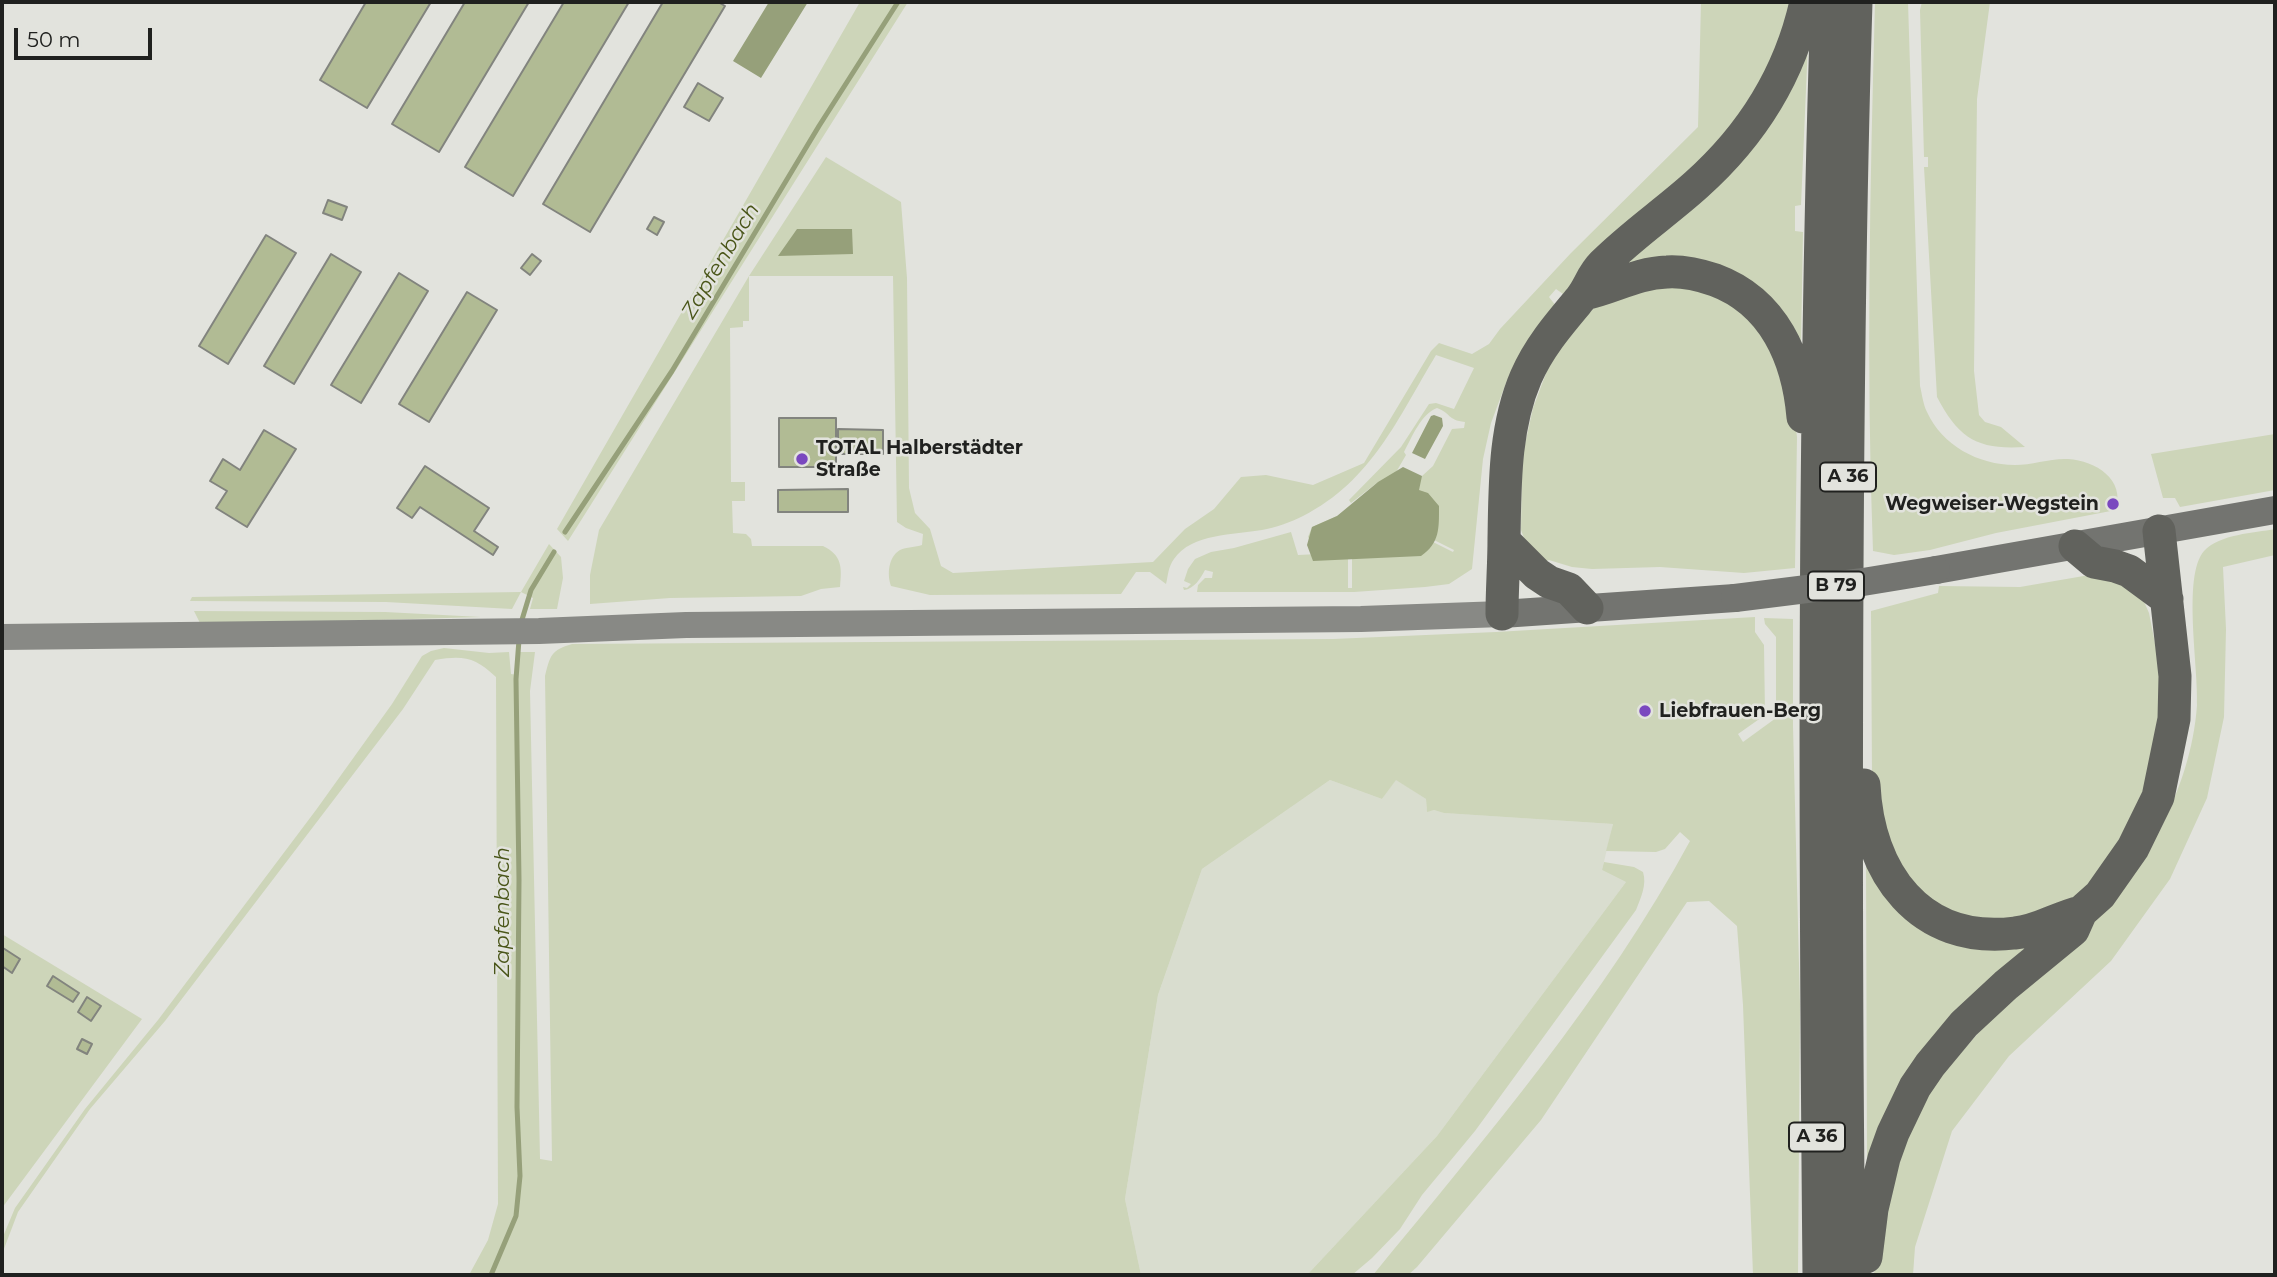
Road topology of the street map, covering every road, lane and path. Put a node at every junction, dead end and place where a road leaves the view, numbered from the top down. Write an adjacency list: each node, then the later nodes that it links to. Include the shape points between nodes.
1 (1806, 2): 4 (highway, via 1779,80 1748,130 1695,186 1605,262 1592,275)
2 (1827, 2): 5 (highway, A 36)
3 (1856, 2): 14 (highway, A 36)
4 (1584, 294): 5 (highway, via 1669,271 1723,283 1752,302 1776,328 1795,366 1803,423 1804,488); 8 (highway, via 1545,343 1522,390 1506,462)
5 (1818, 504): 16 (highway, A 36)
6 (2275, 509): 7 (main road, B 79)
7 (2159, 531): 9 (main road, B 79); 10 (highway)
8 (1504, 541): 11 (highway, via 1537,574 1569,589); 12 (highway)
9 (2075, 547): 10 (highway, via 2094,562 2129,572); 11 (main road, B 79, bridge, via 1850,584)
10 (2167, 599): 15 (highway, via 2175,676 2174,719 2158,797 2128,856)
11 (1587, 608): 12 (main road)
12 (1502, 614): 13 (main road)
13 (2, 637)
14 (1846, 752): 15 (highway, via 1863,764 1865,803 1879,857 1897,887 1918,908 1947,925 1978,934 2031,931); 17 (highway, A 36)
15 (2081, 912): 18 (highway, via 2073,930 1964,1024 1915,1087 1892,1133 1877,1184)
16 (1819, 1275)
17 (1849, 1275)
18 (1865, 1275)

